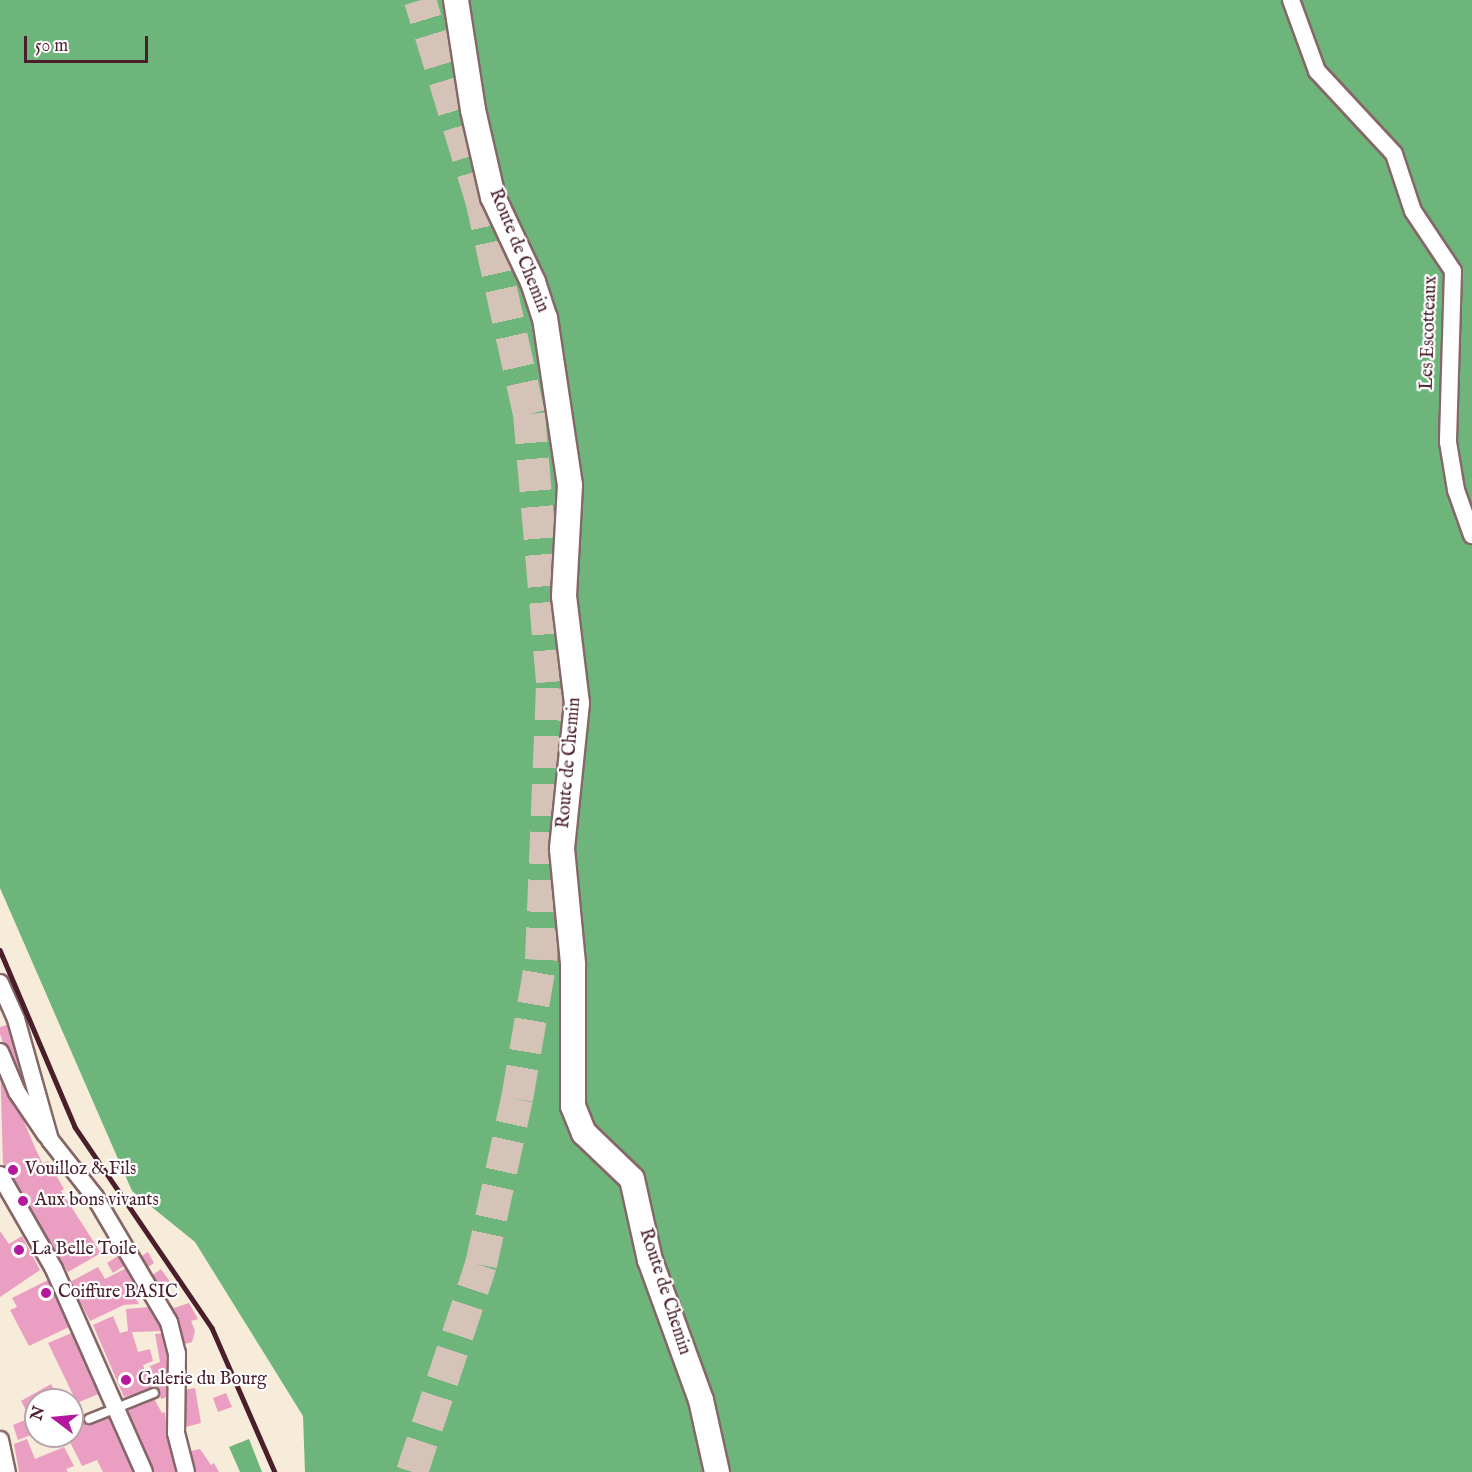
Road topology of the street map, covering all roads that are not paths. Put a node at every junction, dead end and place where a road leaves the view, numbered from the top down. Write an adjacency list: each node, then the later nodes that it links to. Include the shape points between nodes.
1 (456, 0): 15 (street, Route de Chemin, via 473,110 493,197 533,282 545,318 570,485 564,596 577,703 562,849 573,964 573,1106 584,1133 632,1179 650,1260 701,1400)
2 (1291, 0): 3 (street, Les Escotteaux, via 1317,71 1395,154 1413,211 1453,272 1448,442 1456,490)
3 (1472, 535)
4 (0, 983): 6 (street, via 16,1019)
5 (0, 1052): 6 (street, via 17,1092)
6 (51, 1140): 14 (street, via 95,1197 169,1322 177,1353 176,1433)
7 (0, 1175): 9 (street, via 54,1269)
8 (154, 1393): 9 (lane)
9 (116, 1408): 10 (lane); 13 (street)
10 (89, 1419)
11 (0, 1440): 12 (street)
12 (7, 1472)
13 (144, 1472)
14 (186, 1472)
15 (717, 1472)

